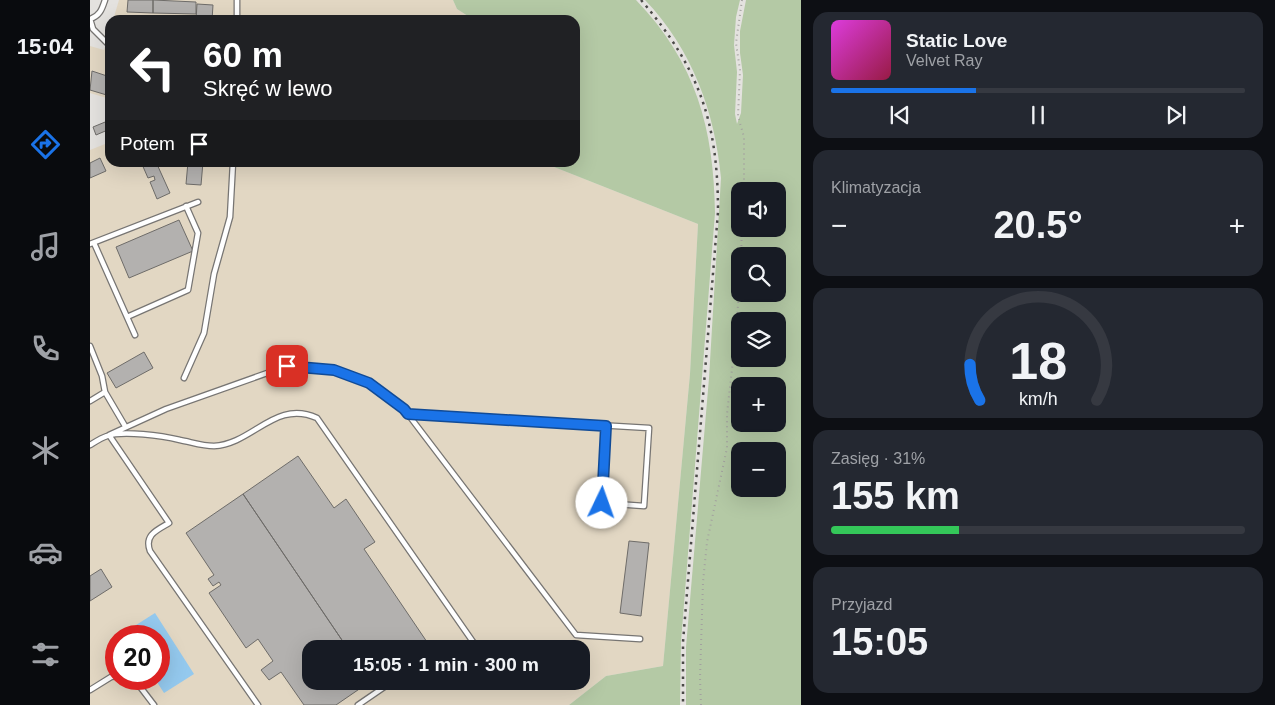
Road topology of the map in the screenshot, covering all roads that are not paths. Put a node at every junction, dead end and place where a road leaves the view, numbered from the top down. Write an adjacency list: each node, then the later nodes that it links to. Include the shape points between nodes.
1 (105, 0): 4 (lane, via 102,10)
2 (237, 0): 3 (lane)
3 (237, 15)
4 (90, 19): 5 (lane)
5 (91, 30): 6 (lane)
6 (105, 42)
7 (233, 167): 14 (lane, via 230,217 214,274 204,333)
8 (198, 202): 9 (lane)
9 (186, 206): 10 (lane); 11 (lane, via 198,233 188,290)
10 (92, 243): 11 (lane)
11 (127, 317): 12 (lane)
12 (135, 335)
13 (90, 346): 15 (lane)
14 (184, 378)
15 (105, 392): 16 (lane); 18 (lane)
16 (90, 401)
17 (408, 414): 18 (lane, via 369,383 334,370 287,366); 19 (lane); 22 (lane, via 576,635)
18 (125, 426): 20 (lane)
19 (606, 426): 19 (lane, via 602,503 644,506 649,428)
20 (109, 435): 21 (lane); 23 (lane, via 158,435 214,446 240,438 290,413 317,418); 29 (lane, via 169,522 150,535 150,550)
21 (90, 445)
22 (640, 639)
23 (472, 640)
24 (105, 681): 25 (lane)
25 (90, 690)
26 (143, 690): 28 (lane)
27 (380, 690): 30 (lane)
28 (154, 705)
29 (258, 705)
30 (358, 705)

